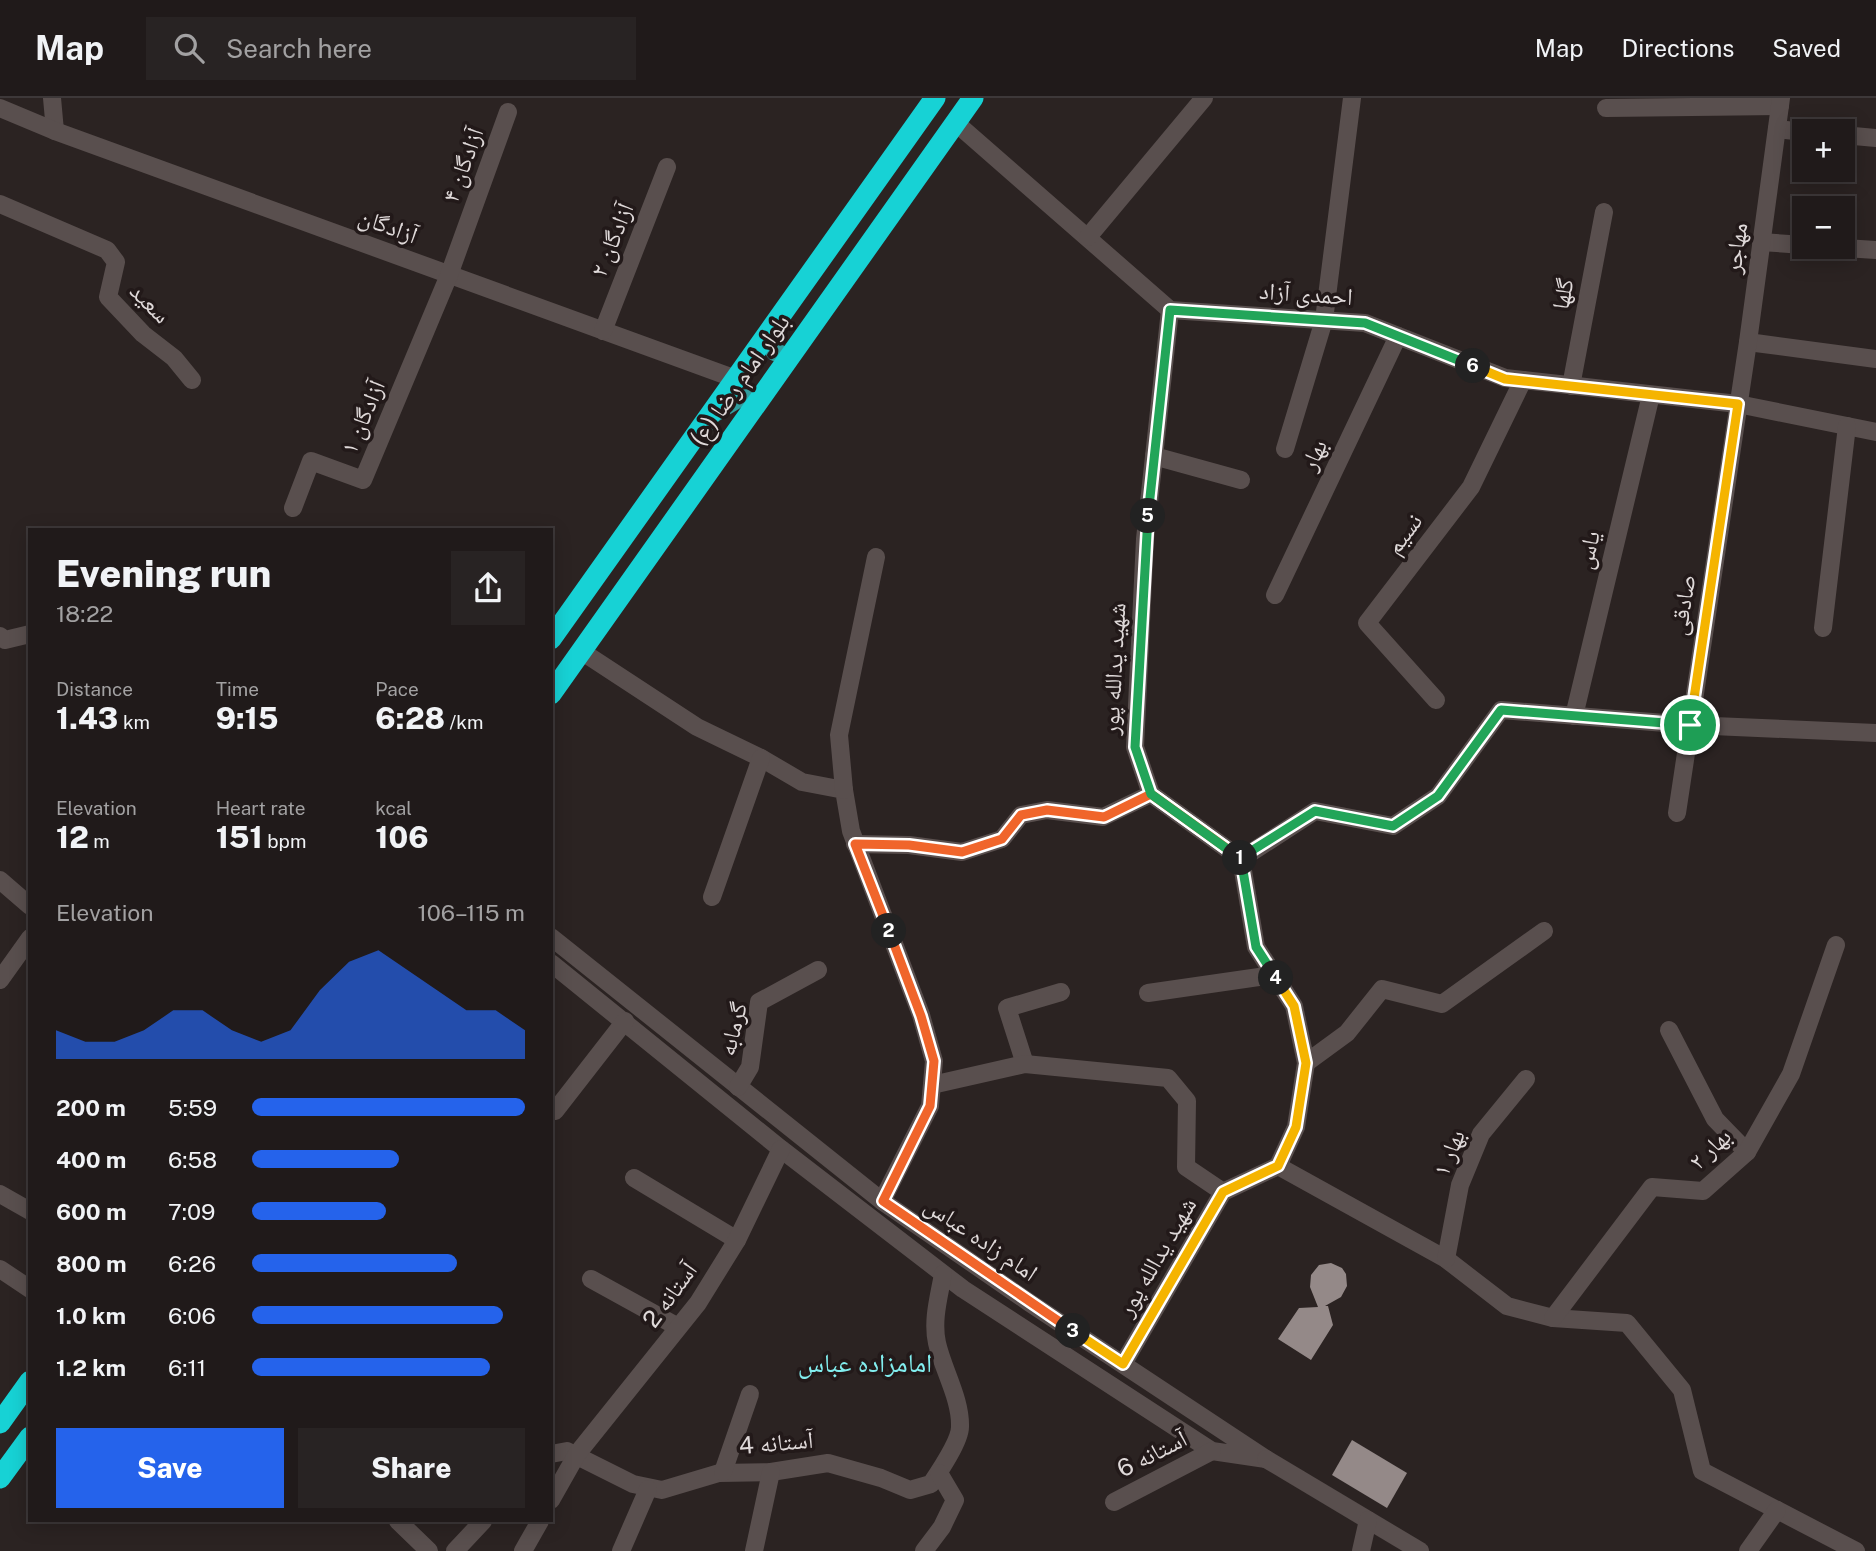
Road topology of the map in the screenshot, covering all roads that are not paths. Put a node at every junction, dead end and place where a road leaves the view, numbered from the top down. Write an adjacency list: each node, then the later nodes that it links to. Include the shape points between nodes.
1 (51, 98): 12 (street)
2 (935, 98): 29 (highway, بلوار امام رضا (ع))
3 (973, 98): 10 (highway, بلوار امام رضا (ع))
4 (1203, 98): 19 (street)
5 (1352, 98): 26 (street)
6 (1781, 102): 8 (street); 11 (street, مهاجر)
7 (0, 108): 12 (street, آزادگان)
8 (1606, 108)
9 (508, 112): 24 (street, آزادگان ۴)
10 (956, 122): 19 (street); 31 (highway, بلوار امام رضا (ع))
11 (1777, 129): 13 (street); 20 (street, مهاجر)
12 (55, 131): 24 (street, آزادگان)
13 (1792, 131)
14 (1855, 136): 15 (street)
15 (1876, 138)
16 (667, 167): 27 (street, آزادگان ۲)
17 (0, 204): 33 (street, سعید, via 107,250 116,262 108,297)
18 (1604, 212): 36 (street, گلها)
19 (1088, 237): 25 (street)
20 (1761, 242): 21 (street); 30 (street, مهاجر)
21 (1792, 244)
22 (1855, 249): 23 (street)
23 (1876, 250)
24 (449, 275): 27 (street, آزادگان); 46 (street, آزادگان ۱, via 363,481 311,461)
25 (1170, 310): 26 (street, احمدی آزاد); 44 (street, شهید یدالله پور)
26 (1324, 320): 28 (street, احمدی آزاد, via 1365,323); 43 (street)
27 (603, 331): 34 (street, آزادگان)
28 (1398, 336): 35 (street, احمدی آزاد, via 1505,379); 48 (street, بهار)
29 (765, 338): 31 (main road, via 775,352); 34 (highway, بلوار امام رضا (ع))
30 (1748, 342): 32 (street); 39 (street, مهاجر)
31 (788, 357): 38 (highway, بلوار امام رضا (ع))
32 (1876, 359)
33 (192, 380)
34 (736, 380): 40 (highway, بلوار امام رضا (ع))
35 (1523, 380): 36 (street, احمدی آزاد); 55 (street, نسیم, via 1471,486 1367,623)
36 (1571, 386): 37 (street, احمدی آزاد)
37 (1651, 395): 39 (street, احمدی آزاد); 56 (street, یاس)
38 (761, 397): 40 (main road, via 738,399); 53 (highway, بلوار امام رضا (ع))
39 (1738, 404): 41 (street, احمدی آزاد); 57 (street, صادقی)
40 (710, 416): 52 (highway, بلوار امام رضا (ع))
41 (1847, 426): 42 (street, احمدی آزاد); 49 (street)
42 (1876, 432)
43 (1285, 449)
44 (1154, 456): 45 (street); 61 (street, شهید یدالله پور, via 1145,540 1135,747)
45 (1241, 480)
46 (293, 508)
47 (876, 557): 60 (street, via 839,735)
48 (1275, 595)
49 (1823, 628)
50 (28, 634): 51 (street, via 5,640)
51 (0, 636)
52 (553, 636)
53 (581, 651): 54 (highway, بلوار امام رضا (ع)); 59 (street, via 697,726)
54 (553, 691)
55 (1436, 699)
56 (1574, 716): 57 (street); 64 (street, via 1501,710 1438,796 1393,826 1315,811)
57 (1690, 725): 58 (street); 62 (street, صادقی)
58 (1876, 733)
59 (761, 758): 60 (street, via 802,782); 66 (street)
60 (844, 790): 63 (street)
61 (1151, 794): 63 (street, via 1104,817 1047,810 1021,815 1002,839 962,852); 64 (street)
62 (1676, 813)
63 (855, 844): 83 (street, via 921,1016 934,1061)
64 (1241, 859): 74 (street, via 1256,947)
65 (0, 880): 67 (street)
66 (712, 897)
67 (28, 904)
68 (1544, 931): 80 (street, via 1442,1004 1382,989 1347,1032)
69 (553, 939): 84 (street, امام زاده عباس)
70 (28, 941): 75 (street)
71 (1836, 945): 87 (street, بهار ۲, via 1791,1074)
72 (553, 965): 78 (street, امام زاده عباس)
73 (818, 970): 84 (street, گرمابه, via 759,1002 750,1067)
74 (1273, 975): 77 (street); 80 (street, via 1294,1006)
75 (0, 980)
76 (1061, 992): 81 (street, via 1007,1008)
77 (1148, 993)
78 (625, 1021): 85 (street); 86 (street, امام زاده عباس)
79 (1669, 1030): 87 (street, via 1715,1119)
80 (1306, 1063): 88 (street, via 1296,1127)
81 (1025, 1064): 83 (street); 90 (street, via 1168,1078 1187,1101 1186,1167)
82 (1526, 1079): 95 (street, بهار ۱, via 1481,1134 1460,1185)
83 (932, 1084): 92 (street, via 930,1106)
84 (738, 1087): 92 (street, امام زاده عباس)
85 (555, 1111)
86 (781, 1149): 94 (street, آستانه 2); 97 (street, امام زاده عباس)
87 (1747, 1152): 100 (street, بهار ۲, via 1703,1191 1652,1187)
88 (1278, 1166): 90 (street, شهید یدالله پور); 95 (street)
89 (634, 1178): 94 (street)
90 (1223, 1192): 102 (street, شهید یدالله پور)
91 (0, 1195): 93 (street)
92 (883, 1201): 102 (street, امام زاده عباس)
93 (28, 1210)
94 (737, 1240): 101 (street, آستانه 2)
95 (1446, 1259): 100 (street, via 1507,1306)
96 (0, 1269): 99 (street)
97 (943, 1274): 107 (street, امام زاده عباس); 113 (street, via 935,1315 937,1343 960,1428)
98 (591, 1279): 101 (street)
99 (28, 1288)
100 (1553, 1318): 118 (street, via 1627,1323 1682,1390 1702,1471)
101 (678, 1327): 109 (street, آستانه 2)
102 (1123, 1364): 110 (street, امام زاده عباس)
103 (28, 1384): 105 (highway)
104 (750, 1394): 111 (street)
105 (0, 1423)
106 (28, 1440): 114 (highway)
107 (1212, 1451): 110 (street, امام زاده عباس); 117 (street, آستانه 6)
108 (553, 1454): 109 (street)
109 (577, 1454): 115 (street); 116 (street, آستانه 2)
110 (1266, 1459): 119 (street, امام زاده عباس)
111 (723, 1472): 112 (street, آستانه 4); 115 (street, آستانه 4, via 676,1487)
112 (771, 1472): 113 (street, آستانه 4, via 828,1463 910,1490 931,1485); 128 (street)
113 (939, 1473): 123 (street, via 955,1500)
114 (0, 1478)
115 (648, 1489): 127 (street)
116 (553, 1496)
117 (1114, 1502)
118 (1777, 1510): 131 (street); 132 (street)
119 (1368, 1520): 129 (street); 130 (street, امام زاده عباس)
120 (399, 1522): 124 (street)
121 (482, 1522): 125 (street)
122 (539, 1522): 126 (street)
123 (930, 1548)
124 (429, 1551)
125 (454, 1551)
126 (523, 1551)
127 (621, 1551)
128 (754, 1551)
129 (1361, 1551)
130 (1420, 1551)
131 (1748, 1551)
132 (1856, 1551)

